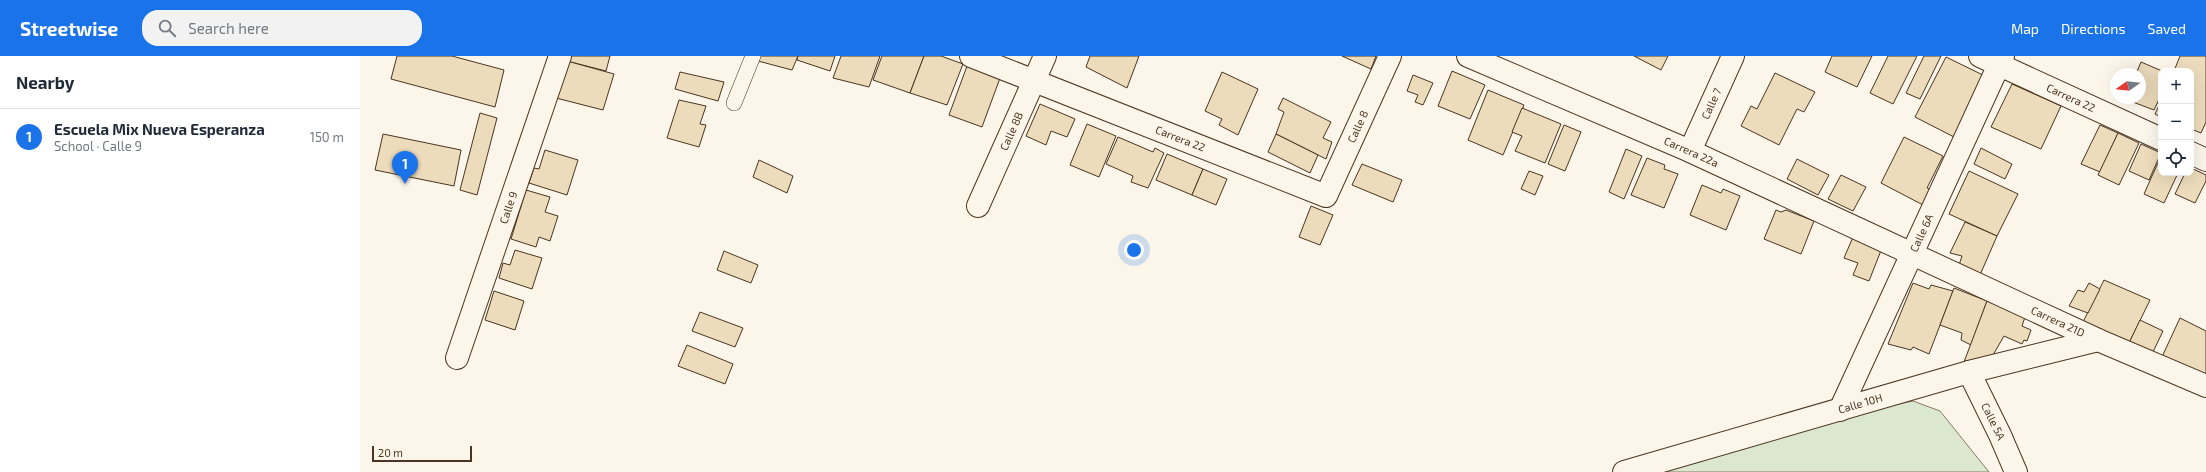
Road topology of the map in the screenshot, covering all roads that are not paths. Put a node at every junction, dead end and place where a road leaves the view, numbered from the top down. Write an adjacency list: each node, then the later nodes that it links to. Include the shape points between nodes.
1 (560, 56): 19 (street, Calle 9)
2 (753, 56): 10 (lane)
3 (971, 56): 9 (street, Carrera 22)
4 (1045, 56): 9 (street, Calle 8B)
5 (1390, 56): 15 (street, Calle 8)
6 (1468, 56): 12 (street, Carrera 22a)
7 (1733, 56): 12 (street, Calle 7)
8 (1994, 59): 11 (street, Carrera 22); 17 (street, Calle 6A)
9 (1034, 80): 15 (street, Carrera 22); 16 (street, Calle 8B)
10 (734, 104)
11 (2158, 138)
12 (1690, 151): 17 (street, Carrera 22a)
13 (2194, 154): 14 (street)
14 (2206, 160)
15 (1326, 196)
16 (978, 206)
17 (1913, 253): 18 (street, Carrera 21D); 22 (street, Calle 6A)
18 (2098, 340): 20 (street, Calle 10H); 21 (street, Carrera 21D)
19 (457, 358)
20 (1969, 372): 22 (street, Calle 10H); 24 (street, Calle 5A)
21 (2206, 386)
22 (1840, 410): 23 (street, Calle 10H)
23 (1624, 472)
24 (2016, 472)

